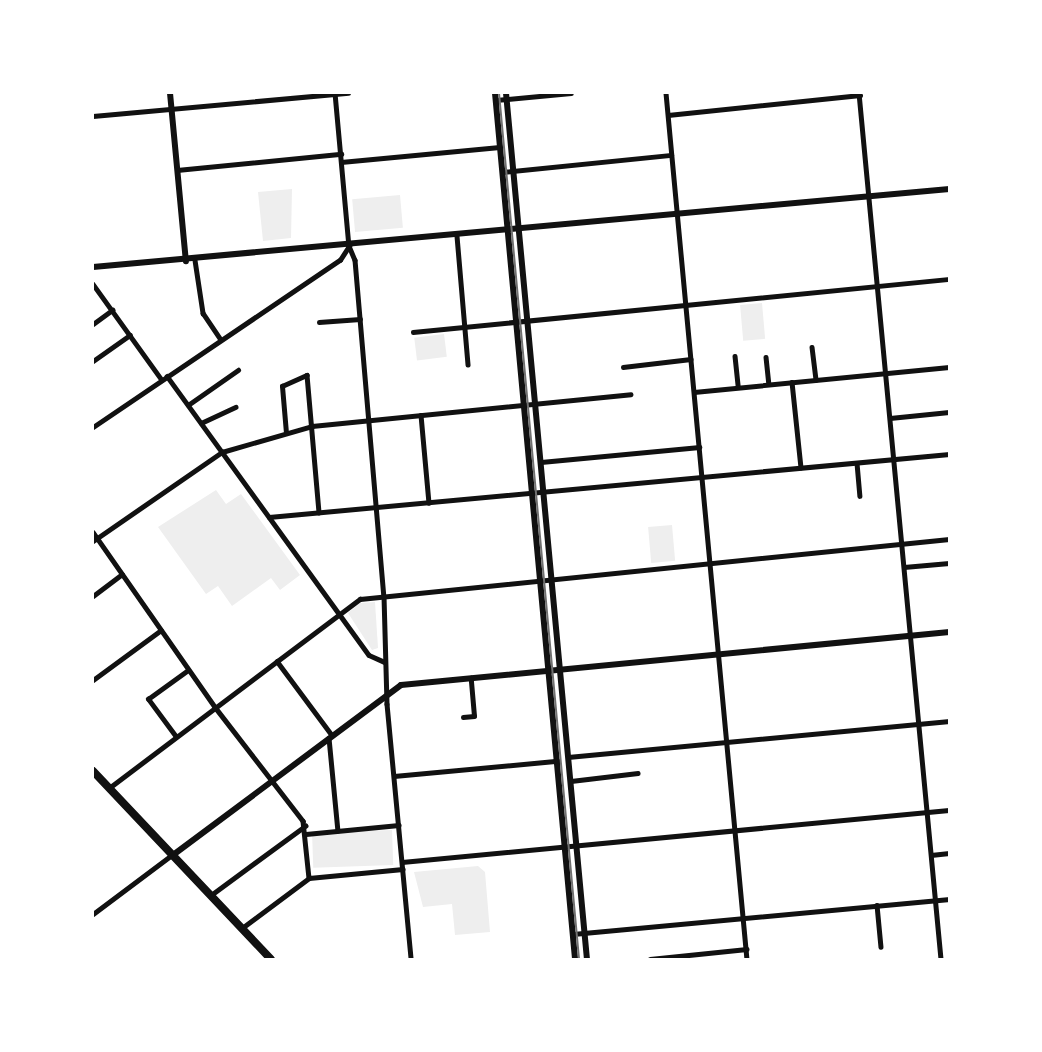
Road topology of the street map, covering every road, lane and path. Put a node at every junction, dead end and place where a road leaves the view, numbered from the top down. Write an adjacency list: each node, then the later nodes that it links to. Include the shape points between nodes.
1 (170, 93): 9 (street)
2 (335, 93): 3 (street); 9 (street); 13 (street)
3 (348, 93)
4 (571, 93): 8 (street)
5 (666, 93): 10 (street)
6 (860, 94): 10 (street); 20 (street)
7 (495, 96): 8 (street); 12 (street)
8 (506, 96): 17 (street)
9 (172, 109): 11 (street); 16 (street)
10 (668, 115): 14 (street)
11 (93, 116)
12 (499, 146): 15 (street); 18 (street)
13 (341, 154): 15 (street); 16 (street)
14 (672, 155): 17 (street); 21 (street)
15 (341, 162): 25 (street)
16 (177, 170): 27 (street)
17 (513, 171): 18 (street); 22 (street)
18 (502, 172): 23 (street)
19 (949, 189): 20 (street)
20 (869, 196): 21 (street); 31 (street)
21 (677, 215): 22 (street); 32 (street)
22 (519, 229): 23 (street); 36 (street)
23 (507, 231): 24 (street); 37 (street)
24 (457, 236): 25 (street); 39 (street)
25 (349, 246): 26 (street); 34 (street, via 355,260); 42 (street, via 340,260)
26 (195, 260): 27 (street); 42 (street, via 203,313)
27 (186, 261): 28 (street)
28 (93, 267)
29 (949, 279): 31 (street)
30 (93, 284): 33 (street)
31 (878, 286): 32 (street); 52 (street)
32 (686, 306): 36 (street); 46 (street)
33 (112, 310): 38 (street); 41 (street)
34 (360, 319): 35 (street); 67 (street)
35 (319, 322)
36 (527, 322): 37 (street); 60 (street)
37 (516, 323): 39 (street); 62 (street)
38 (93, 324)
39 (464, 327): 40 (street); 48 (street)
40 (413, 332)
41 (130, 335): 47 (street); 53 (street)
42 (221, 340): 53 (street)
43 (812, 347): 54 (street)
44 (735, 356): 57 (street)
45 (766, 356): 56 (street)
46 (691, 359): 49 (street); 58 (street)
47 (93, 361)
48 (468, 365)
49 (623, 367)
50 (949, 367): 52 (street)
51 (238, 370): 61 (street)
52 (886, 373): 54 (street); 66 (street)
53 (165, 378): 61 (street); 70 (street)
54 (816, 380): 55 (street)
55 (792, 382): 56 (street); 78 (street)
56 (769, 384): 57 (street)
57 (738, 387): 58 (street)
58 (694, 392): 72 (street)
59 (630, 394): 60 (street)
60 (535, 404): 62 (street); 76 (street)
61 (188, 405): 68 (street)
62 (524, 405): 65 (street); 81 (street)
63 (235, 407): 68 (street)
64 (949, 412): 66 (street)
65 (421, 415): 67 (street); 83 (street)
66 (890, 418): 75 (street)
67 (369, 420): 69 (street); 84 (street)
68 (201, 423): 73 (street)
69 (312, 426): 71 (street); 71 (street, via 307,375 282,386); 85 (street)
70 (93, 427)
71 (286, 433): 73 (street)
72 (699, 447): 76 (street); 79 (street)
73 (222, 452): 86 (street); 89 (street)
74 (949, 454): 75 (street)
75 (894, 459): 77 (street); 90 (street)
76 (540, 462): 80 (street)
77 (857, 463): 78 (street); 82 (street)
78 (801, 468): 79 (street)
79 (702, 478): 80 (street); 92 (street)
80 (543, 492): 81 (street); 95 (street)
81 (532, 493): 83 (street); 96 (street)
82 (860, 496)
83 (429, 503): 84 (street)
84 (376, 508): 85 (street); 98 (street)
85 (319, 512): 86 (street)
86 (269, 517): 99 (street)
87 (93, 532): 89 (street)
88 (949, 539): 90 (street)
89 (95, 540): 94 (street)
90 (902, 546): 92 (street); 93 (street)
91 (949, 563): 93 (street)
92 (710, 564): 95 (street); 103 (street)
93 (904, 567): 102 (street)
94 (122, 574): 97 (street); 100 (street)
95 (551, 581): 96 (street); 107 (street)
96 (540, 582): 98 (street); 108 (street)
97 (93, 596)
98 (384, 596): 99 (street, via 360,599); 105 (street)
99 (340, 614): 104 (street); 105 (street, via 369,655)
100 (161, 630): 106 (street); 110 (street)
101 (949, 632): 102 (street)
102 (910, 635): 103 (street); 115 (street)
103 (718, 654): 107 (street); 118 (street)
104 (277, 661): 112 (street); 116 (street)
105 (385, 662): 111 (street)
106 (189, 669): 112 (street); 117 (street, via 148,699)
107 (560, 669): 108 (street); 119 (street)
108 (547, 670): 109 (street); 120 (street)
109 (471, 677): 111 (street, via 407,684); 113 (street, via 474,716)
110 (93, 680)
111 (386, 695): 116 (street); 123 (street)
112 (215, 707): 117 (street); 124 (street)
113 (463, 717)
114 (949, 721): 115 (street)
115 (919, 724): 118 (street); 128 (street)
116 (330, 736): 124 (street); 132 (street)
117 (176, 737): 126 (street)
118 (727, 742): 119 (street); 131 (street)
119 (568, 757): 125 (street)
120 (557, 761): 123 (street); 135 (street)
121 (93, 771): 126 (main road)
122 (638, 773): 125 (street)
123 (394, 776): 129 (street)
124 (272, 781): 130 (street); 137 (street)
125 (571, 782): 134 (street)
126 (109, 788): 137 (main road)
127 (949, 810): 128 (street)
128 (927, 812): 131 (street); 138 (street)
129 (399, 825): 132 (street); 139 (street)
130 (305, 826): 133 (street); 141 (street)
131 (735, 830): 134 (street); 146 (street)
132 (338, 831): 133 (street)
133 (306, 834): 140 (street)
134 (577, 845): 135 (street); 148 (street)
135 (565, 846): 139 (street); 149 (street)
136 (949, 853): 138 (street)
137 (173, 855): 141 (main road); 145 (street)
138 (931, 855): 143 (street)
139 (402, 865): 140 (street); 153 (street)
140 (309, 878): 147 (street)
141 (211, 895): 147 (main road)
142 (949, 898): 143 (street)
143 (936, 900): 144 (street); 158 (street)
144 (877, 905): 146 (street); 150 (street)
145 (93, 914)
146 (743, 917): 148 (street); 151 (street)
147 (242, 928): 152 (main road)
148 (584, 933): 149 (street); 155 (street)
149 (573, 934): 154 (street)
150 (881, 947)
151 (746, 949): 156 (street); 157 (street)
152 (271, 959)
153 (411, 959)
154 (575, 959)
155 (587, 959)
156 (650, 959)
157 (747, 959)
158 (941, 959)

